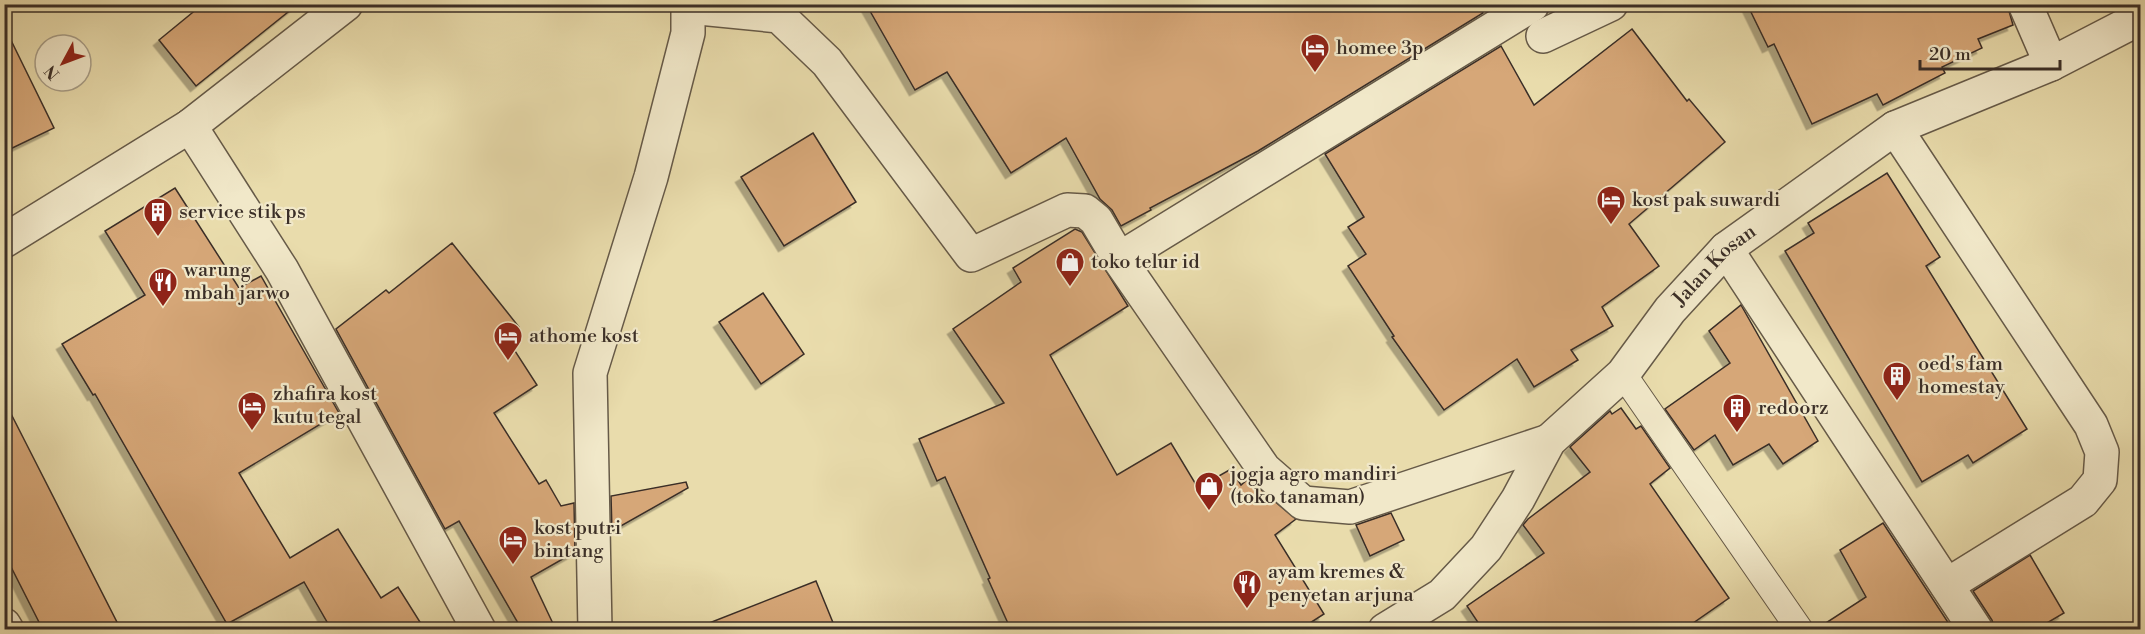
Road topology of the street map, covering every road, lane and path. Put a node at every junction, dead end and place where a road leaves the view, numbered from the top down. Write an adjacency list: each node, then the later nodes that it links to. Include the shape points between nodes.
1 (346, 4): 9 (street)
2 (1611, 4): 4 (street, via 1547,45)
3 (2025, 4): 8 (street)
4 (1532, 5): 13 (street)
5 (688, 6): 6 (street); 20 (street, via 688,33 651,177 590,373)
6 (787, 10): 13 (street, via 971,255 1067,210 1085,211 1096,220)
7 (2140, 18): 8 (street, Jalan Kosan)
8 (2050, 64): 10 (street, Jalan Kosan)
9 (190, 126): 11 (street); 19 (street, via 282,270)
10 (1895, 128): 12 (street, Jalan Kosan); 16 (street, via 2091,425 2102,452 2100,480 2083,501)
11 (4, 241)
12 (1726, 249): 14 (street, Jalan Kosan, via 1670,310); 16 (street)
13 (1119, 259): 15 (street, via 1264,469 1303,503 1350,507)
14 (1623, 374): 15 (street, Jalan Kosan); 22 (lane)
15 (1550, 441): 21 (street, Jalan Kosan, via 1486,548 1442,594)
16 (1947, 585): 23 (street)
17 (4, 625): 18 (street)
18 (7, 630)
19 (479, 630)
20 (595, 630)
21 (1385, 630)
22 (1800, 630)
23 (1976, 630)

